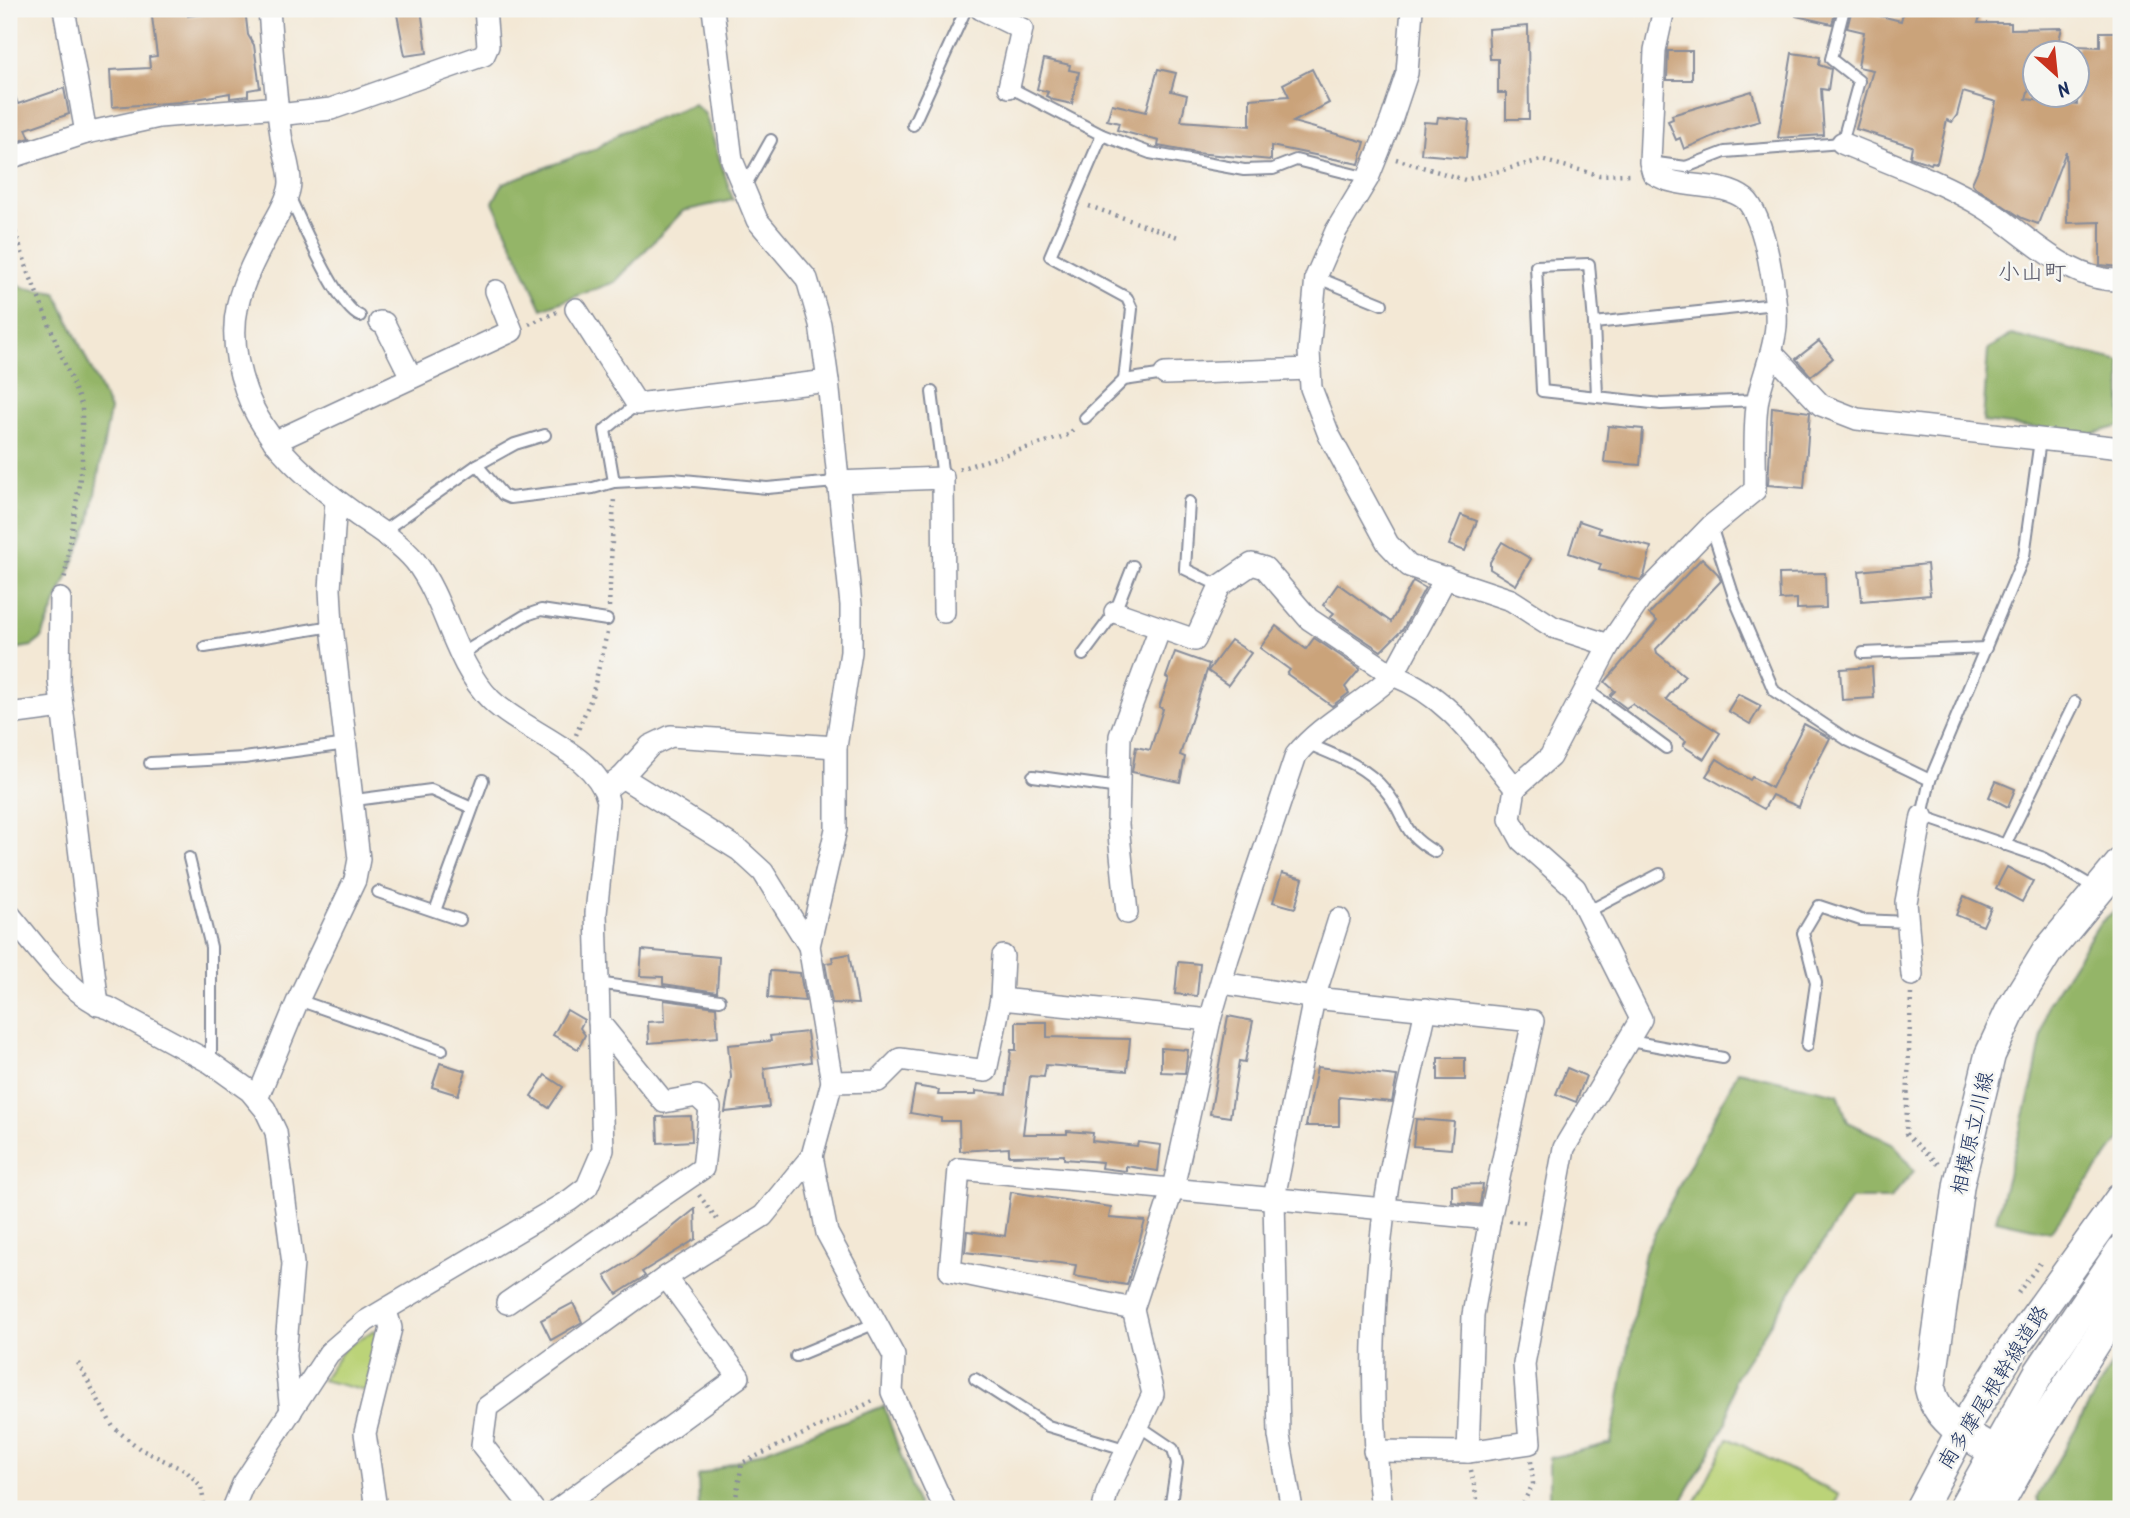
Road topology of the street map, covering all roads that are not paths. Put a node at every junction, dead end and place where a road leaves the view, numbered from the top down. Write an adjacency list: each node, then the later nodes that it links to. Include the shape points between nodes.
1 (64, 9): 15 (street)
2 (269, 9): 13 (street)
3 (485, 9): 13 (street, via 488,46 484,55 331,109)
4 (713, 9): 22 (street, via 732,160)
5 (966, 9): 14 (lane)
6 (981, 9): 11 (street)
7 (1028, 9): 11 (street)
8 (1412, 9): 21 (street, via 1407,73)
9 (1664, 9): 20 (street, via 1655,50)
10 (1844, 9): 18 (lane, via 1831,59 1859,81)
11 (1022, 30): 12 (street)
12 (1009, 87): 16 (lane)
13 (278, 111): 15 (street, via 159,117); 23 (street)
14 (913, 125)
15 (86, 133): 19 (street)
16 (1102, 135): 21 (lane, via 1188,162 1244,170 1273,169 1296,160); 36 (lane, via 1050,256 1127,298 1132,309)
17 (771, 140): 22 (lane)
18 (1842, 143): 20 (lane, via 1725,152 1686,167); 25 (street, via 1984,208 2070,269)
19 (9, 158)
20 (1652, 168): 28 (street, via 1663,179 1744,199 1758,215 1764,235)
21 (1368, 178): 24 (street, via 1336,231)
22 (744, 188): 37 (street, via 757,220 807,279 820,324)
23 (288, 193): 30 (lane, via 351,312); 45 (street, via 243,279 235,307 244,387)
24 (1316, 277): 27 (lane); 33 (street)
25 (2121, 280)
26 (496, 291): 35 (street, via 512,331)
27 (1381, 304)
28 (1775, 304): 31 (lane); 32 (street)
29 (576, 309): 41 (street)
30 (370, 319): 35 (street, via 384,323)
31 (1594, 323): 39 (lane); 39 (lane, via 1589,264 1536,266 1542,391)
32 (1772, 353): 40 (street); 44 (street, via 1821,405 1857,419)
33 (1310, 369): 34 (street); 56 (street, via 1311,388 1329,435 1388,544 1409,566)
34 (1165, 374): 36 (lane)
35 (411, 377): 45 (street)
36 (1124, 380): 42 (lane)
37 (828, 381): 41 (street); 50 (street)
38 (932, 392): 48 (lane)
39 (1597, 396): 40 (lane, via 1661,404)
40 (1758, 400): 53 (street, via 1755,490)
41 (637, 404): 49 (lane, via 606,430)
42 (1085, 418)
43 (545, 435): 47 (lane, via 515,444)
44 (2040, 440): 46 (street); 66 (lane, via 2024,556)
45 (274, 442): 51 (street)
46 (2121, 448)
47 (477, 465): 49 (lane, via 510,498); 54 (lane)
48 (943, 478): 50 (street); 59 (street)
49 (614, 482): 50 (lane, via 673,479 767,488)
50 (836, 482): 77 (street, via 851,652)
51 (337, 500): 54 (street); 62 (street)
52 (1189, 502): 57 (lane, via 1185,569)
53 (1711, 526): 64 (street, via 1641,598); 82 (lane, via 1735,600 1774,691 1849,741)
54 (382, 533): 68 (street, via 414,560)
55 (1133, 566): 60 (lane)
56 (1446, 577): 64 (street, via 1511,600 1553,627); 70 (street)
57 (1220, 586): 63 (street, via 1195,640); 70 (street, via 1252,564 1265,568 1309,619)
58 (61, 599): 73 (street)
59 (944, 611)
60 (1115, 612): 63 (street); 69 (lane)
61 (607, 620): 68 (lane, via 541,610)
62 (332, 626): 65 (lane); 76 (street)
63 (1160, 628): 84 (street, via 1119,736)
64 (1609, 645): 71 (street)
65 (205, 647)
66 (1986, 648): 67 (lane); 82 (lane)
67 (1863, 653)
68 (461, 654): 83 (street, via 492,700)
69 (1083, 655)
70 (1393, 676): 75 (street); 85 (street, via 1453,712)
71 (1586, 689): 78 (lane); 85 (street, via 1550,757)
72 (2076, 702): 89 (lane)
73 (62, 707): 74 (street); 112 (street)
74 (9, 714)
75 (1306, 743): 90 (lane, via 1355,764 1386,790 1413,840); 107 (street, via 1296,755)
76 (347, 744): 79 (lane, via 244,758); 86 (street)
77 (836, 747): 83 (street, via 671,736 650,746); 103 (street, via 836,829)
78 (1666, 748)
79 (150, 763)
80 (1033, 776): 84 (lane)
81 (483, 780): 87 (lane)
82 (1930, 780): 88 (lane)
83 (614, 783): 103 (street, via 739,850 763,872); 106 (street, via 596,913)
84 (1119, 788): 98 (street)
85 (1515, 788): 97 (street, via 1510,819 1522,841 1575,888)
86 (355, 800): 87 (lane, via 431,789); 110 (street, via 359,859 355,880)
87 (472, 808): 96 (lane)
88 (1922, 816): 89 (lane); 102 (street, via 1910,869)
89 (2005, 845): 94 (lane, via 2044,858)
90 (1435, 852)
91 (189, 858): 120 (lane, via 211,947)
92 (2121, 863): 94 (main road, 相模原立川線)
93 (1660, 874): 97 (lane)
94 (2098, 888): 140 (main road, 相模原立川線, via 2047,952 2011,1010 1987,1067 1959,1184 1930,1388 1936,1407)
95 (378, 892): 96 (lane)
96 (435, 911): 101 (lane)
97 (1587, 912): 116 (street, via 1642,1019)
98 (1127, 913)
99 (9, 914): 112 (street, via 67,980)
100 (1339, 919): 108 (street)
101 (460, 920)
102 (1908, 922): 105 (street); 117 (lane, via 1861,920 1819,906 1803,933 1816,983)
103 (809, 946): 121 (street)
104 (1003, 956): 109 (street)
105 (1912, 975)
106 (597, 983): 111 (lane); 115 (street)
107 (1223, 983): 108 (street); 114 (street)
108 (1314, 998): 113 (street); 125 (street)
109 (1001, 999): 114 (street); 121 (street, via 986,1071 900,1059 878,1081)
110 (298, 1000): 118 (lane); 122 (street)
111 (720, 1000)
112 (98, 1005): 120 (street)
113 (1426, 1009): 127 (street); 128 (street, via 1533,1021)
114 (1210, 1020): 124 (street)
115 (599, 1022): 132 (street, via 664,1102 697,1096 710,1108 703,1168); 134 (street, via 603,1150 587,1186)
116 (1630, 1041): 119 (lane); 144 (street, via 1564,1148 1524,1364 1530,1443)
117 (1807, 1046)
118 (443, 1050)
119 (1723, 1058)
120 (211, 1063): 122 (street)
121 (832, 1082): 123 (street)
122 (257, 1099): 138 (street, via 276,1132 293,1264 285,1356)
123 (812, 1156): 130 (street, via 763,1216); 135 (street, via 827,1233)
124 (1173, 1188): 125 (street); 133 (street); 133 (street, via 959,1169 950,1271)
125 (1274, 1198): 127 (street); 152 (street, via 1279,1436)
126 (2121, 1199): 140 (main road, 南多摩尾根幹線道路, via 2011,1351)
127 (1384, 1211): 128 (street); 142 (street, via 1374,1330)
128 (1490, 1219): 144 (street, via 1474,1315)
129 (2121, 1251): 131 (main road)
130 (666, 1277): 147 (street, via 487,1407 482,1445); 148 (street, via 740,1377)
131 (2109, 1294): 143 (main road, 南多摩尾根幹線道路, via 2039,1373); 156 (main road)
132 (507, 1303)
133 (1133, 1309): 139 (street, via 1153,1394)
134 (386, 1311): 138 (street, via 366,1321 328,1353); 146 (street, via 391,1328 365,1433)
135 (876, 1323): 136 (lane); 149 (street, via 894,1356 892,1392)
136 (796, 1356)
137 (975, 1379): 141 (lane, via 1048,1426)
138 (291, 1412): 145 (street, via 243,1485)
139 (1139, 1426): 141 (street); 151 (lane, via 1173,1449 1177,1463)
140 (1961, 1432): 143 (main road, 相模原立川線); 154 (main road, 南多摩尾根幹線道路)
141 (1128, 1450): 150 (street)
142 (1374, 1451): 144 (street); 153 (street)
143 (1994, 1451): 155 (main road, 南多摩尾根幹線道路)
144 (1468, 1452)
145 (233, 1509)
146 (376, 1509)
147 (533, 1509)
148 (558, 1509)
149 (945, 1509)
150 (1102, 1509)
151 (1170, 1509)
152 (1292, 1509)
153 (1382, 1509)
154 (1920, 1509)
155 (1963, 1509)
156 (1996, 1509)

